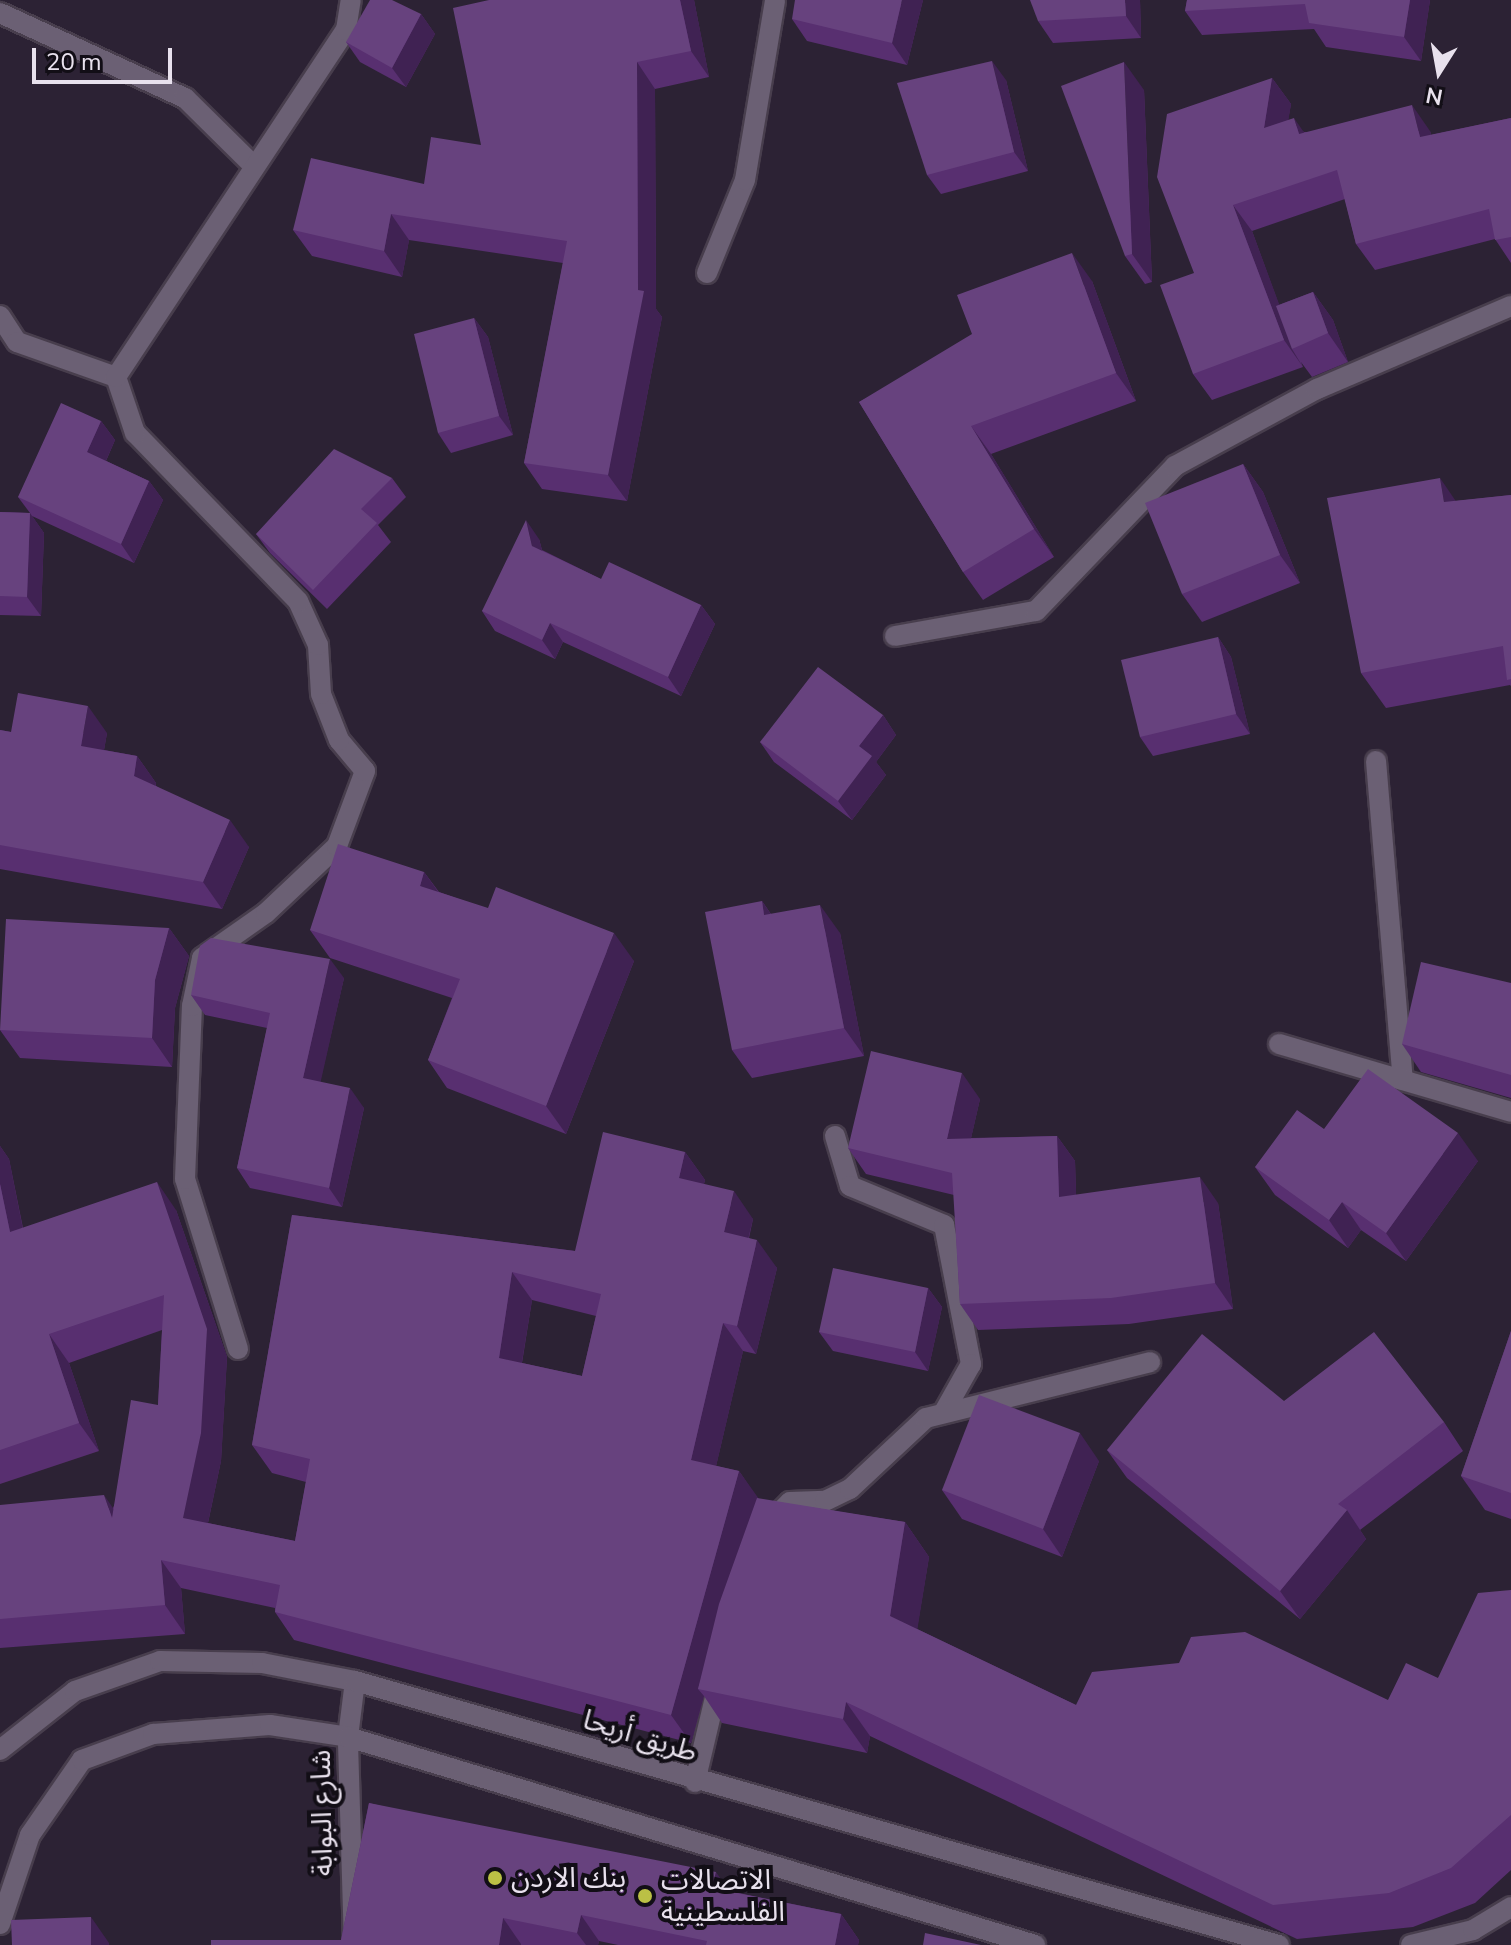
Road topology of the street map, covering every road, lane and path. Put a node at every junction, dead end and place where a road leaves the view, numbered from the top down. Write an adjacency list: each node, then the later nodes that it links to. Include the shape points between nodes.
1 (351, 0): 4 (street, via 346,30)
2 (775, 0): 5 (street, via 745,180)
3 (0, 13): 4 (street, via 185,98)
4 (252, 164): 8 (street, via 205,253)
5 (707, 273)
6 (1511, 306): 9 (street, via 1317,389 1175,466 1036,611)
7 (0, 316): 8 (street, via 17,342)
8 (116, 377): 15 (street, via 135,433 298,601 318,645 321,694 339,740 365,771 337,846 266,913 202,958 194,994 185,1179)
9 (895, 636)
10 (1376, 761): 12 (street)
11 (1279, 1044): 12 (street)
12 (1403, 1080): 13 (street)
13 (1511, 1112)
14 (835, 1136): 17 (street, via 850,1186 944,1225 971,1364)
15 (238, 1349)
16 (1150, 1362): 17 (street)
17 (944, 1412): 18 (street, via 926,1418 850,1489 825,1501 790,1502 773,1517)
18 (763, 1543)
19 (723, 1664): 23 (street)
20 (355, 1681): 21 (street, شارع البوابة); 22 (street, طريق أريحا, via 262,1663 160,1661 75,1691); 23 (street, طريق أريحا)
21 (348, 1737): 25 (street, via 270,1725 153,1734 82,1760 30,1835); 26 (street, شارع البوابة); 27 (street)
22 (0, 1750)
23 (695, 1782): 28 (street, طريق أريحا)
24 (1511, 1907): 29 (street, via 1473,1930)
25 (0, 1924)
26 (354, 1945)
27 (1035, 1945)
28 (1279, 1945)
29 (1411, 1945)

